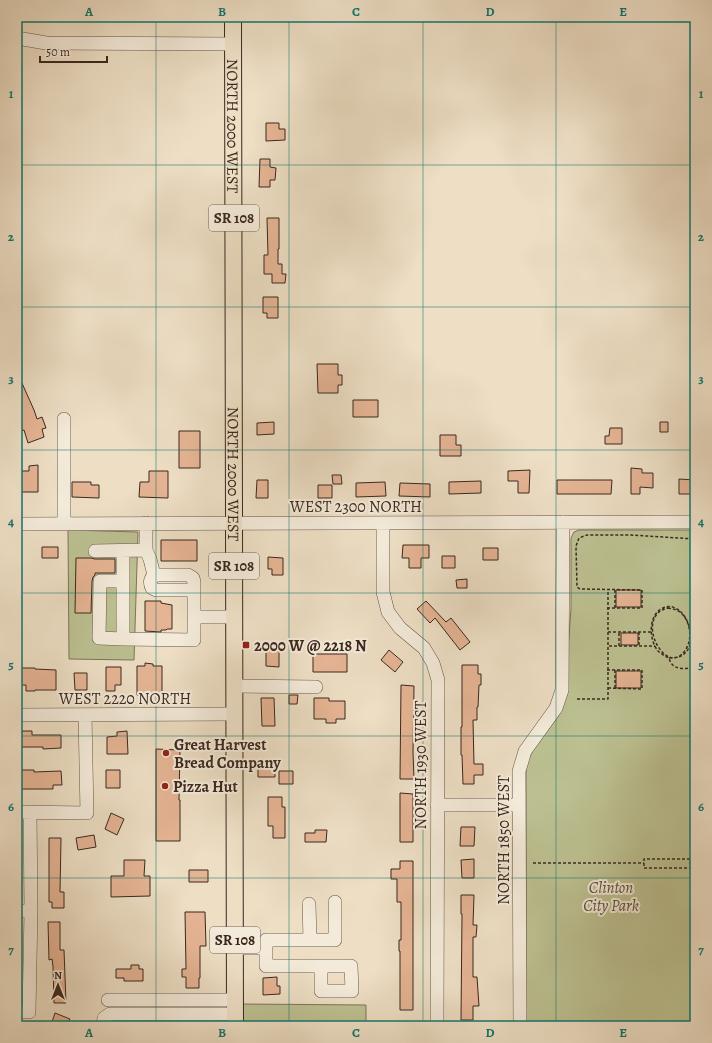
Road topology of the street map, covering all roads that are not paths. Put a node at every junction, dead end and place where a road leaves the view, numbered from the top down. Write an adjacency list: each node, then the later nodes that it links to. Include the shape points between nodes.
1 (233, 17): 3 (main road, NORTH 2000 WEST / SR 108)
2 (17, 38): 3 (street, via 46,43)
3 (234, 44): 8 (main road, NORTH 2000 WEST / SR 108)
4 (64, 419): 11 (street)
5 (563, 522): 6 (street, WEST 2300 NORTH); 9 (street, WEST 2300 NORTH); 25 (street, NORTH 1850 WEST, via 562,690 556,708 525,751 519,772)
6 (695, 522)
7 (146, 523): 8 (street, WEST 2300 NORTH); 11 (street, WEST 2300 NORTH); 13 (street)
8 (234, 523): 9 (street, WEST 2300 NORTH); 17 (main road, NORTH 2000 WEST / SR 108)
9 (383, 523): 24 (street, NORTH 1930 WEST, via 383,592 388,612 400,628 424,648 433,663 438,680)
10 (17, 524): 11 (street, WEST 2300 NORTH)
11 (64, 524)
12 (123, 550): 13 (street); 14 (street); 15 (street)
13 (146, 550): 16 (street, via 154,575 188,575 193,578)
14 (94, 551)
15 (123, 581): 18 (street); 18 (street, via 100,581 99,638)
16 (194, 617): 17 (street); 18 (street, via 194,640)
17 (234, 617): 19 (main road, NORTH 2000 WEST / SR 108)
18 (123, 639)
19 (234, 686): 20 (street); 21 (main road, NORTH 2000 WEST / SR 108)
20 (316, 687)
21 (234, 714): 23 (street, WEST 2220 NORTH); 32 (main road, NORTH 2000 WEST / SR 108)
22 (17, 715): 23 (street, WEST 2220 NORTH)
23 (85, 715): 26 (street, via 86,813)
24 (437, 805): 25 (street); 40 (street, NORTH 1930 WEST)
25 (519, 806): 41 (street, NORTH 1850 WEST)
26 (24, 812): 30 (street)
27 (335, 902): 31 (street, via 335,940)
28 (310, 904): 31 (street)
29 (17, 911): 30 (street)
30 (31, 911): 36 (street)
31 (310, 940): 33 (street, via 266,940)
32 (235, 948): 33 (street); 37 (main road, NORTH 2000 WEST / SR 108)
33 (266, 948): 34 (street, via 266,966)
34 (321, 966)
35 (108, 1000): 37 (street)
36 (23, 1012)
37 (235, 1013): 38 (street)
38 (200, 1020): 39 (street, via 110,1014 104,1018)
39 (102, 1026)
40 (437, 1026)
41 (520, 1026)

